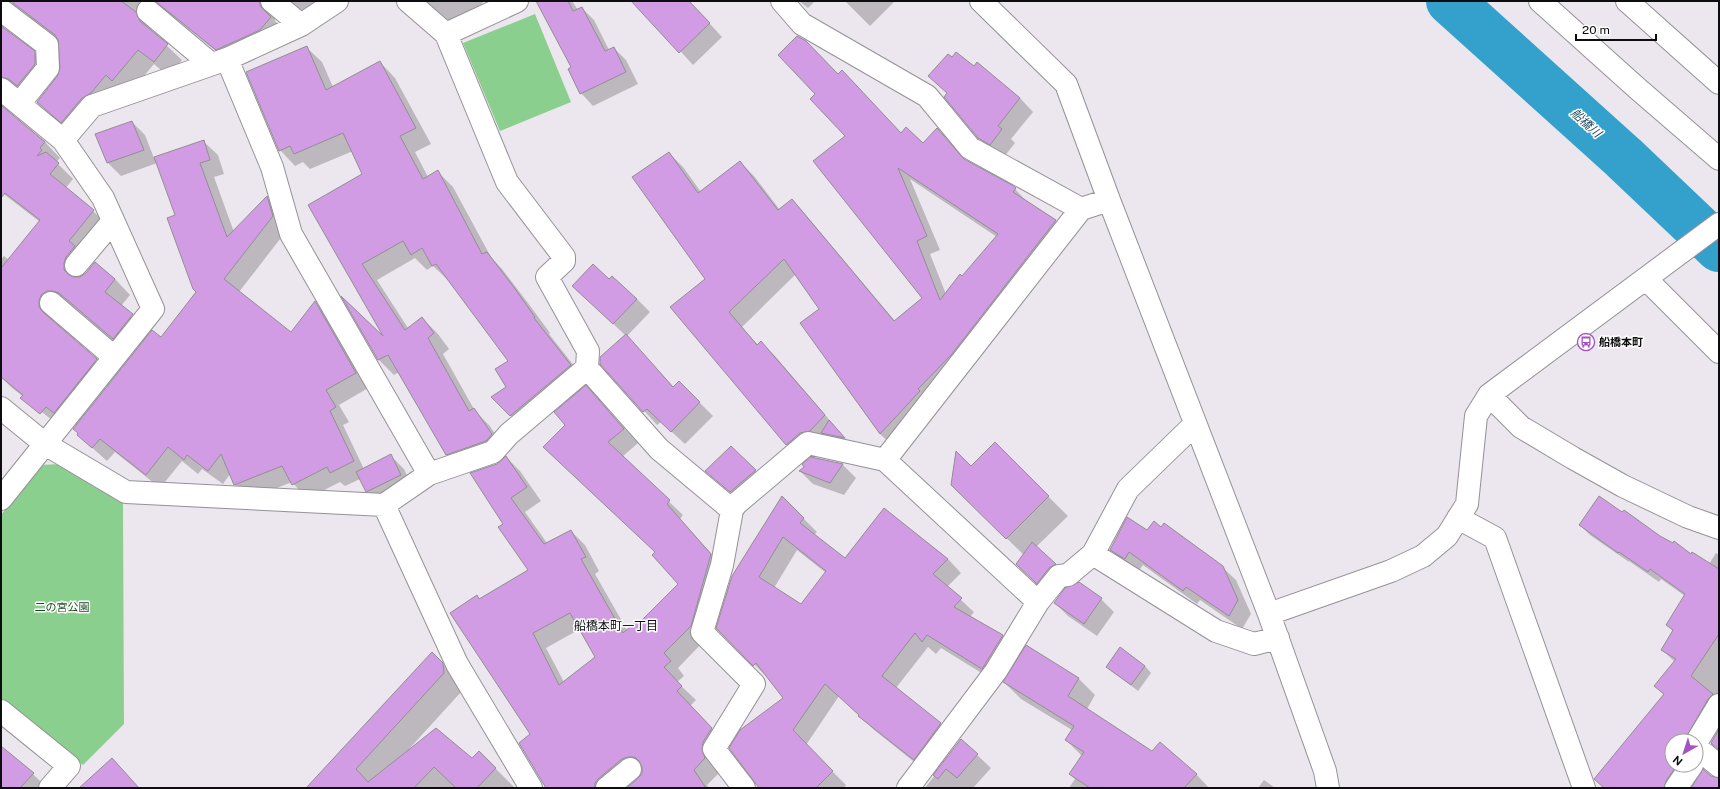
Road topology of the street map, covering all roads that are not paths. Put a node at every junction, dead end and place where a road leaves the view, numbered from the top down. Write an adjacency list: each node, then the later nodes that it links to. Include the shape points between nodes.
1 (272, 1): 11 (street)
2 (336, 1): 11 (street)
3 (408, 1): 12 (street)
4 (517, 1): 12 (street)
5 (782, 1): 20 (street, via 802,24 927,96 970,148)
6 (981, 1): 19 (street, via 1066,84)
7 (1540, 1): 18 (street)
8 (1626, 1): 14 (street)
9 (1, 10): 16 (street, via 46,45 48,68)
10 (148, 10): 13 (street)
11 (301, 25): 13 (street)
12 (446, 34): 28 (street, via 507,182 564,257 564,261 547,277 588,351)
13 (219, 62): 17 (street, via 92,106); 34 (street, via 272,167 291,234)
14 (1719, 83)
15 (1, 89): 16 (street)
16 (19, 104): 17 (street)
17 (63, 140): 21 (street, via 102,198)
18 (1719, 160)
19 (1109, 200): 20 (street); 31 (street)
20 (1081, 209): 33 (street)
21 (113, 221): 23 (street); 27 (street, via 153,309)
22 (1719, 224): 24 (street)
23 (76, 265)
24 (1646, 279): 26 (street); 29 (street)
25 (51, 303): 27 (street)
26 (1719, 352)
27 (114, 357): 32 (street)
28 (587, 368): 34 (street, via 509,434 493,452); 37 (street, via 659,449)
29 (1489, 395): 38 (street, via 1476,416 1467,504); 39 (street, via 1521,427 1573,458 1623,486 1688,517)
30 (1, 408): 32 (street)
31 (1195, 424): 40 (street, via 1128,489); 42 (street)
32 (45, 444): 35 (street); 36 (street, via 126,492)
33 (885, 460): 37 (street, via 808,443); 41 (street)
34 (429, 474): 36 (street)
35 (1, 499)
36 (384, 505): 52 (street, via 457,664)
37 (732, 510): 54 (street, via 722,565 702,632 754,684 714,748)
38 (1458, 518): 42 (street, via 1447,536 1423,556 1391,571); 57 (street, via 1495,538)
39 (1719, 528)
40 (1093, 554): 41 (street, via 1068,575 1059,576); 43 (street, via 1216,631 1254,644)
41 (1038, 602): 55 (street, via 996,671)
42 (1269, 614): 43 (street)
43 (1270, 640): 56 (street, via 1325,771)
44 (1719, 705): 46 (street)
45 (1, 711): 51 (street, via 69,766)
46 (1704, 736)
47 (1704, 758): 48 (street)
48 (1719, 766)
49 (630, 769): 53 (street)
50 (1685, 773): 58 (street)
51 (50, 788)
52 (531, 788)
53 (607, 788)
54 (744, 788)
55 (908, 788)
56 (1328, 788)
57 (1584, 788)
58 (1676, 788)

